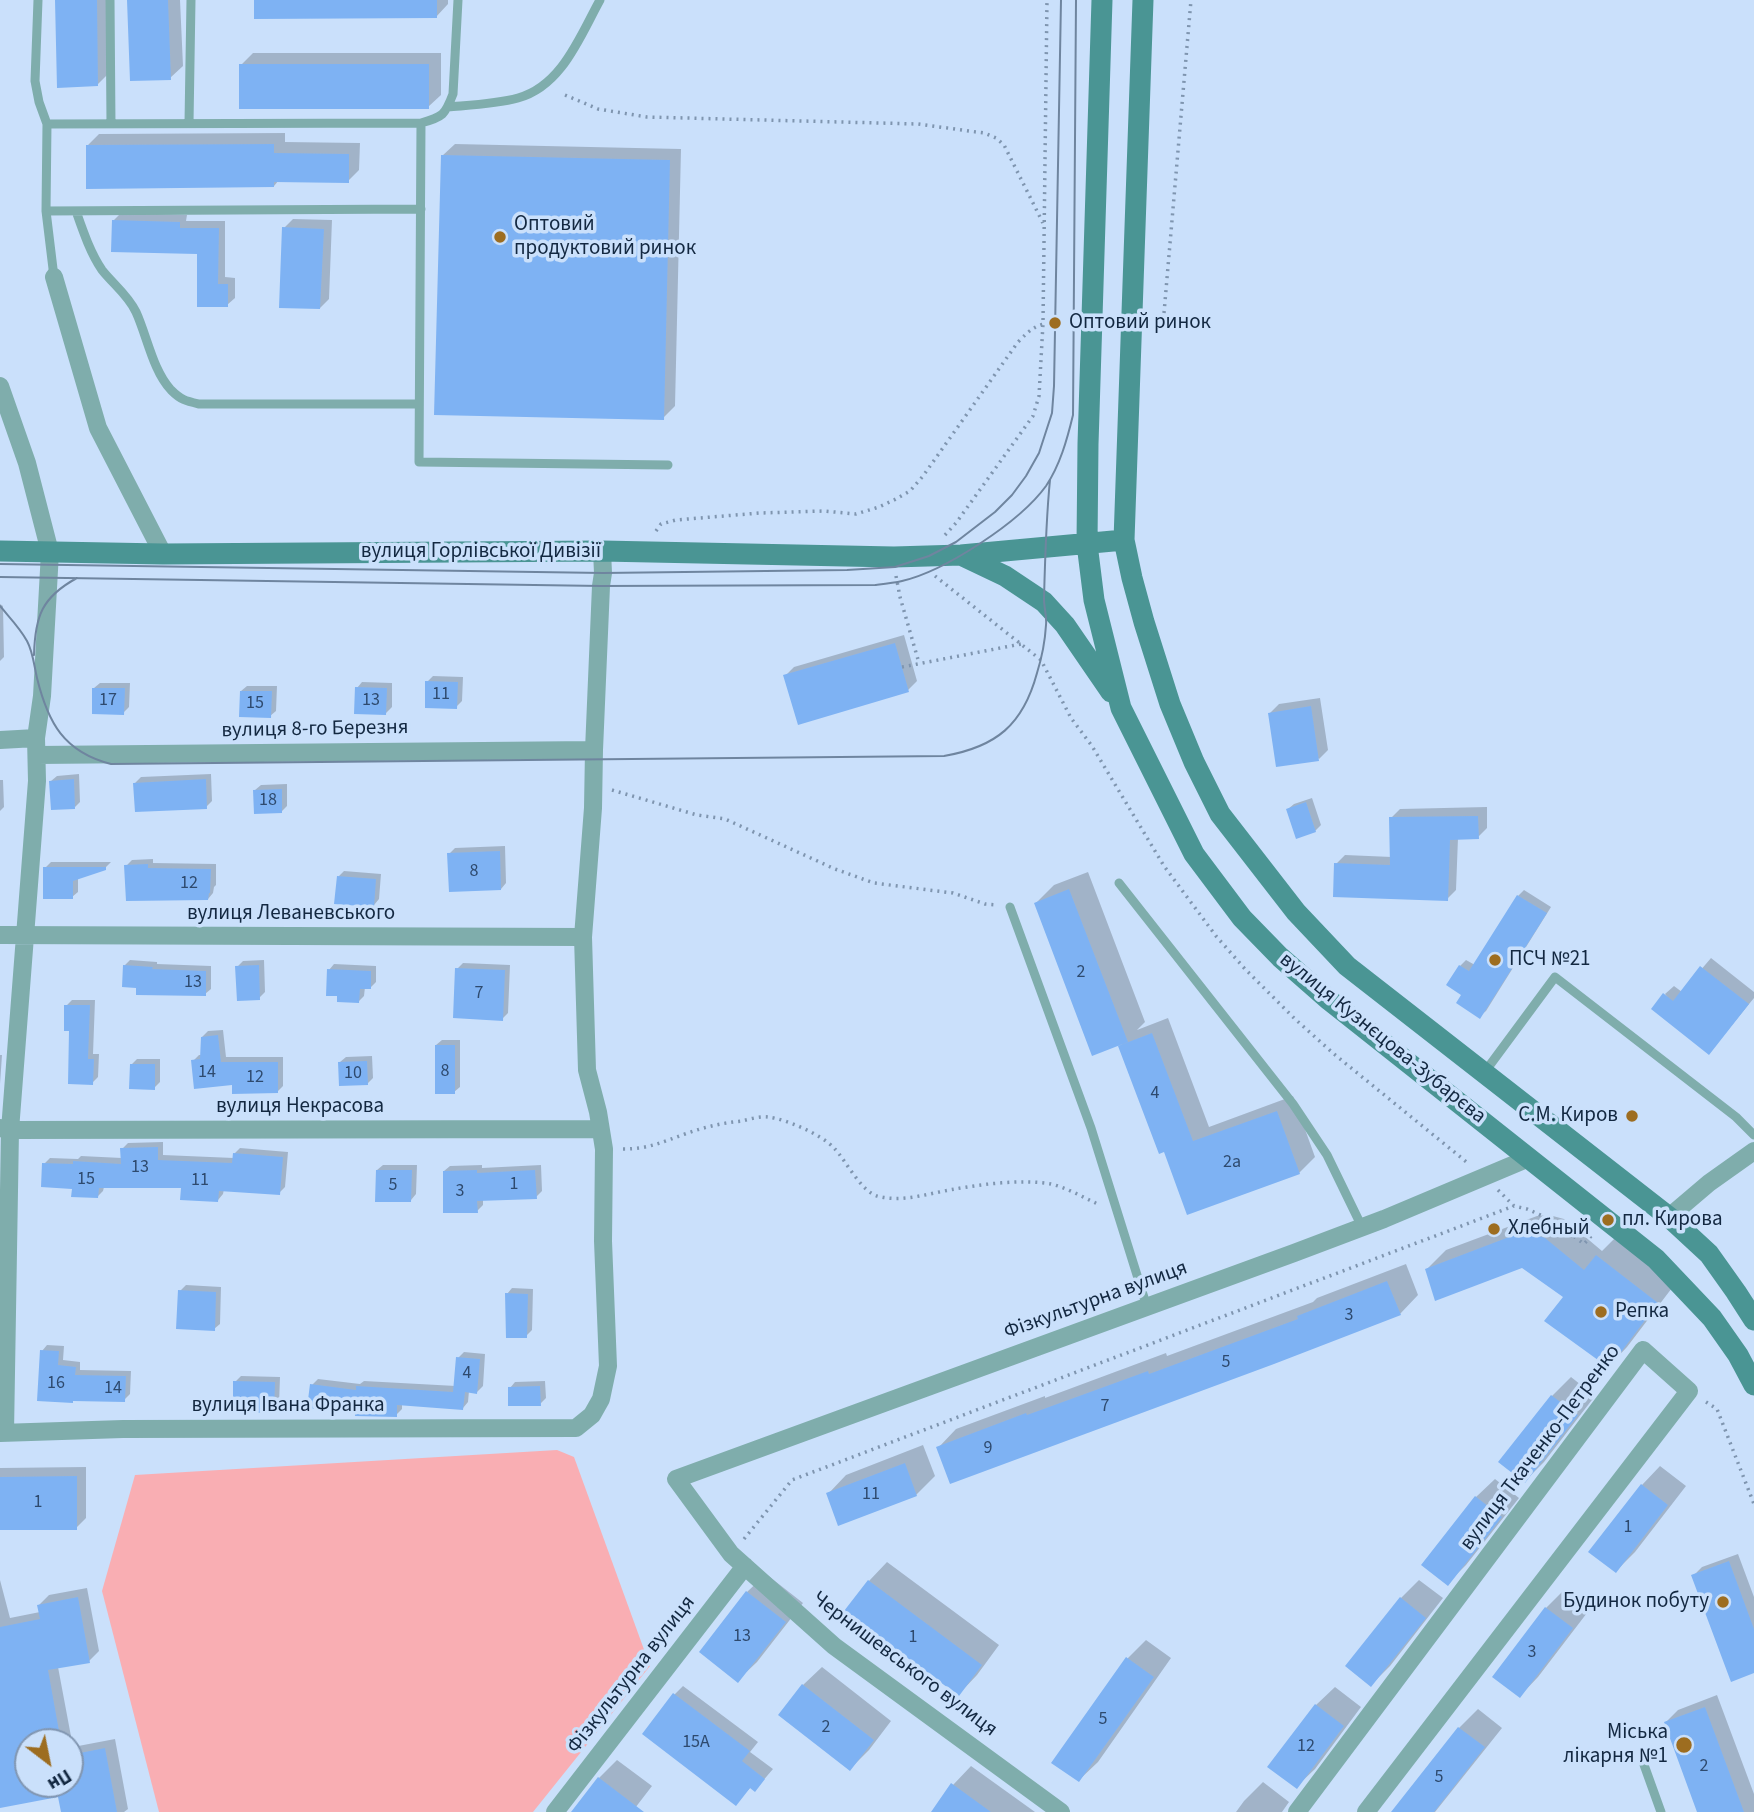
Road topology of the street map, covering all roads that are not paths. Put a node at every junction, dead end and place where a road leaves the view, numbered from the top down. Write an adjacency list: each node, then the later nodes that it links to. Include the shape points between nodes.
1 (38, 0): 11 (lane, via 35,81)
2 (110, 0): 12 (lane)
3 (191, 0): 10 (lane)
4 (458, 0): 8 (lane, via 453,94)
5 (600, 0): 8 (lane, via 568,57 545,85 520,97)
6 (1102, 0): 21 (main road, вулиця Кузнєцова-Зубарєва)
7 (1143, 0): 20 (main road, вулиця Кузнєцова-Зубарєва)
8 (448, 107): 9 (lane, via 440,118)
9 (421, 122): 10 (lane); 13 (lane)
10 (189, 123): 12 (lane)
11 (47, 124): 12 (lane); 14 (lane)
12 (111, 124)
13 (421, 209): 15 (lane); 18 (lane)
14 (46, 211): 15 (lane); 16 (lane)
15 (76, 211): 18 (lane, via 102,270 135,310 160,373 183,400 199,404)
16 (54, 277): 25 (street, via 98,428)
17 (0, 386): 24 (street, via 27,463)
18 (419, 404): 19 (lane, via 419,462)
19 (668, 465)
20 (1124, 540): 21 (main road, вулиця Горлівської Дивізії); 36 (main road, вулиця Кузнєцова-Зубарєва, via 1143,622 1170,704 1220,814 1296,912 1347,967)
21 (1087, 544): 26 (main road, вулиця Горлівської Дивізії); 27 (main road, вулиця Кузнєцова-Зубарєва, via 1094,600)
22 (0, 551): 24 (main road, вулиця Горлівської Дивізії)
23 (602, 551): 25 (main road, вулиця Горлівської Дивізії); 26 (main road, вулиця Горлівської Дивізії); 30 (street)
24 (50, 552): 25 (main road, вулиця Горлівської Дивізії); 29 (street)
25 (163, 554)
26 (961, 555): 27 (main road, via 1044,602)
27 (1121, 708): 41 (main road, вулиця Кузнєцова-Зубарєва, via 1194,854 1242,918 1329,1000)
28 (0, 740): 29 (street, вулиця 8-го Березня)
29 (37, 747): 30 (street, вулиця 8-го Березня); 34 (street)
30 (594, 750): 35 (street)
31 (1119, 883): 43 (lane, via 1293,1104 1327,1155)
32 (1010, 907): 44 (lane, via 1091,1128)
33 (0, 935): 34 (street, вулиця Леваневського)
34 (26, 936): 35 (street, вулиця Леваневського); 37 (street)
35 (583, 937): 38 (street, via 587,1070)
36 (1484, 1073): 39 (lane, via 1555,977); 42 (main road, вулиця Кузнєцова-Зубарєва)
37 (5, 1129): 38 (street, вулиця Некрасова); 47 (street)
38 (600, 1129): 47 (street, вулиця Івана Франка, via 608,1366 601,1399 592,1415 576,1428)
39 (1754, 1135)
40 (1754, 1151): 42 (street)
41 (1530, 1158): 43 (street, Фізкультурна вулиця); 46 (main road, вулиця Кузнєцова-Зубарєва, via 1656,1259 1685,1288 1712,1318)
42 (1669, 1217): 45 (main road, вулиця Кузнєцова-Зубарєва, via 1709,1254)
43 (1362, 1227): 44 (street, Фізкультурна вулиця)
44 (1147, 1307): 48 (street, Фізкультурна вулиця)
45 (1754, 1320)
46 (1754, 1385)
47 (3, 1433)
48 (676, 1479): 49 (street, Чернишевського вулиця, via 731,1554)
49 (745, 1566): 51 (street, Фізкультурна вулиця); 52 (street, Чернишевського вулиця, via 834,1646)
50 (1643, 1762): 55 (lane)
51 (555, 1812)
52 (1061, 1812)
53 (1297, 1812): 54 (street, вулиця Ткаченко-Петренко, via 1643,1350 1689,1391)
54 (1366, 1812)
55 (1661, 1812)

